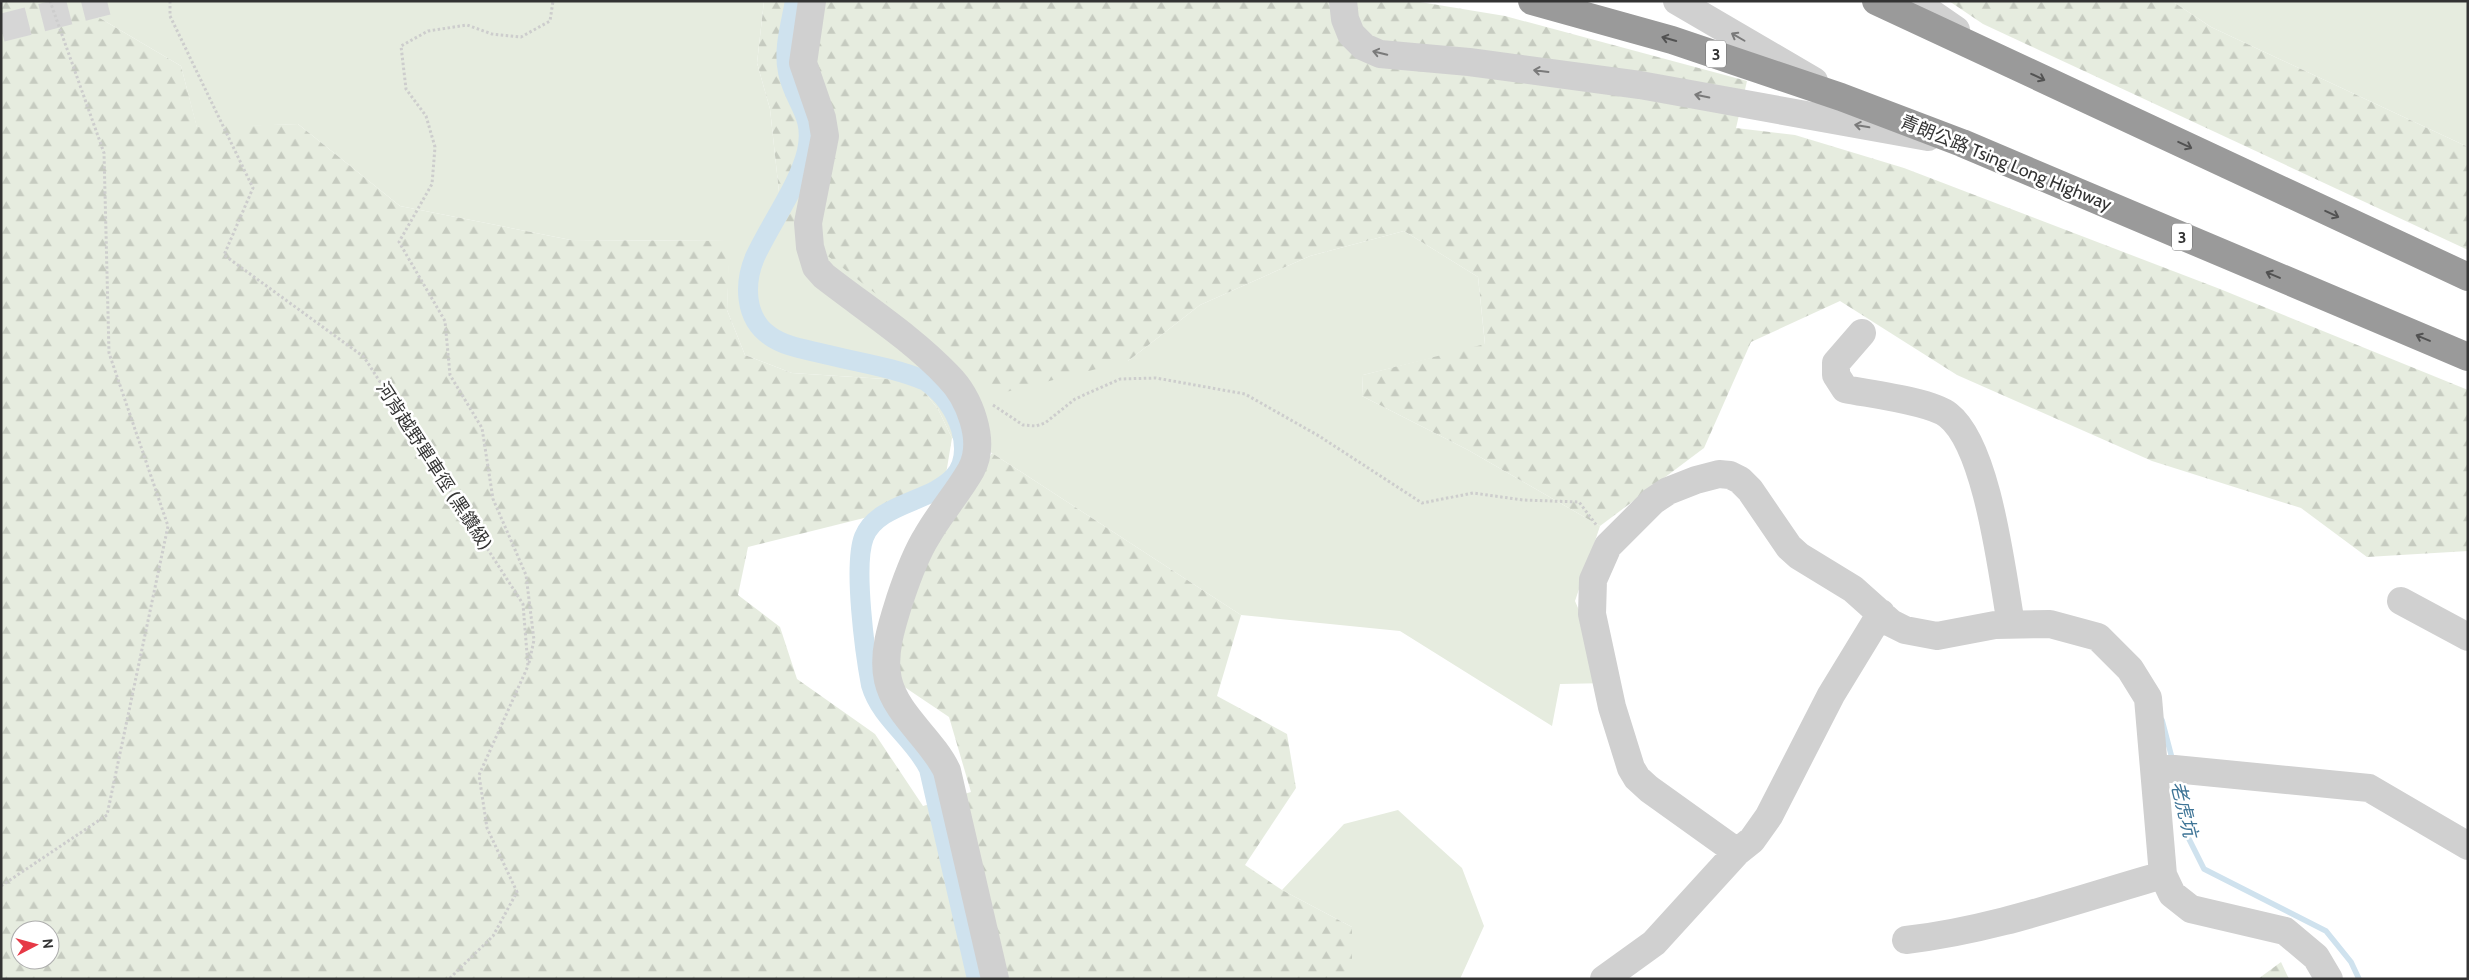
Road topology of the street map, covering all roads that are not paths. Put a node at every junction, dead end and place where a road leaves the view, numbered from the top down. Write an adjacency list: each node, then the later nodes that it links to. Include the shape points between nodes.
1 (812, 1): 23 (street, via 803,63 825,136 808,223 816,267 949,377 967,404 977,443 972,468 926,537 907,578 894,619 886,662 894,698 939,754 947,771)
2 (1343, 1): 10 (street, one-way to 2, via 1640,85 1469,62 1380,54 1364,47 1351,34 1344,20)
3 (1532, 1): 7 (highway, 青朗公路 Tsing Long Highway / 3)
4 (1876, 1): 8 (highway)
5 (1914, 1): 8 (street)
6 (1681, 2): 9 (street, one-way to 6)
7 (1555, 5): 9 (highway, 青朗公路 Tsing Long Highway / 3, one-way to 7, via 1710,52)
8 (1994, 56): 11 (highway, one-way to 11)
9 (1841, 97): 10 (highway, 青朗公路 Tsing Long Highway / 3)
10 (1962, 143): 13 (highway, 青朗公路 Tsing Long Highway / 3, one-way to 10)
11 (2468, 277)
12 (1862, 333): 16 (street, via 1836,363 1836,375 1845,389 1930,406 1948,414 1971,446 1983,476)
13 (2468, 357)
14 (2401, 600): 17 (street)
15 (1881, 614): 16 (street, via 1905,630 1937,636); 20 (street, via 1831,695 1769,816 1752,840); 20 (street, via 1853,589 1789,547 1750,490 1730,475 1712,475 1668,491 1638,514 1602,557 1593,580 1591,606 1612,708 1626,756 1637,778 1649,789)
16 (2011, 624): 18 (street, via 2050,624 2098,638 2130,670 2148,698)
17 (2468, 637)
18 (2158, 767): 19 (street, via 2369,788); 21 (street)
19 (2468, 846)
20 (1737, 852): 24 (street, via 1654,943)
21 (2163, 874): 22 (street, via 1991,925 1944,936); 25 (street, via 2172,894 2191,909 2285,931 2316,957)
22 (1906, 940)
23 (995, 979)
24 (1604, 979)
25 (2328, 979)

